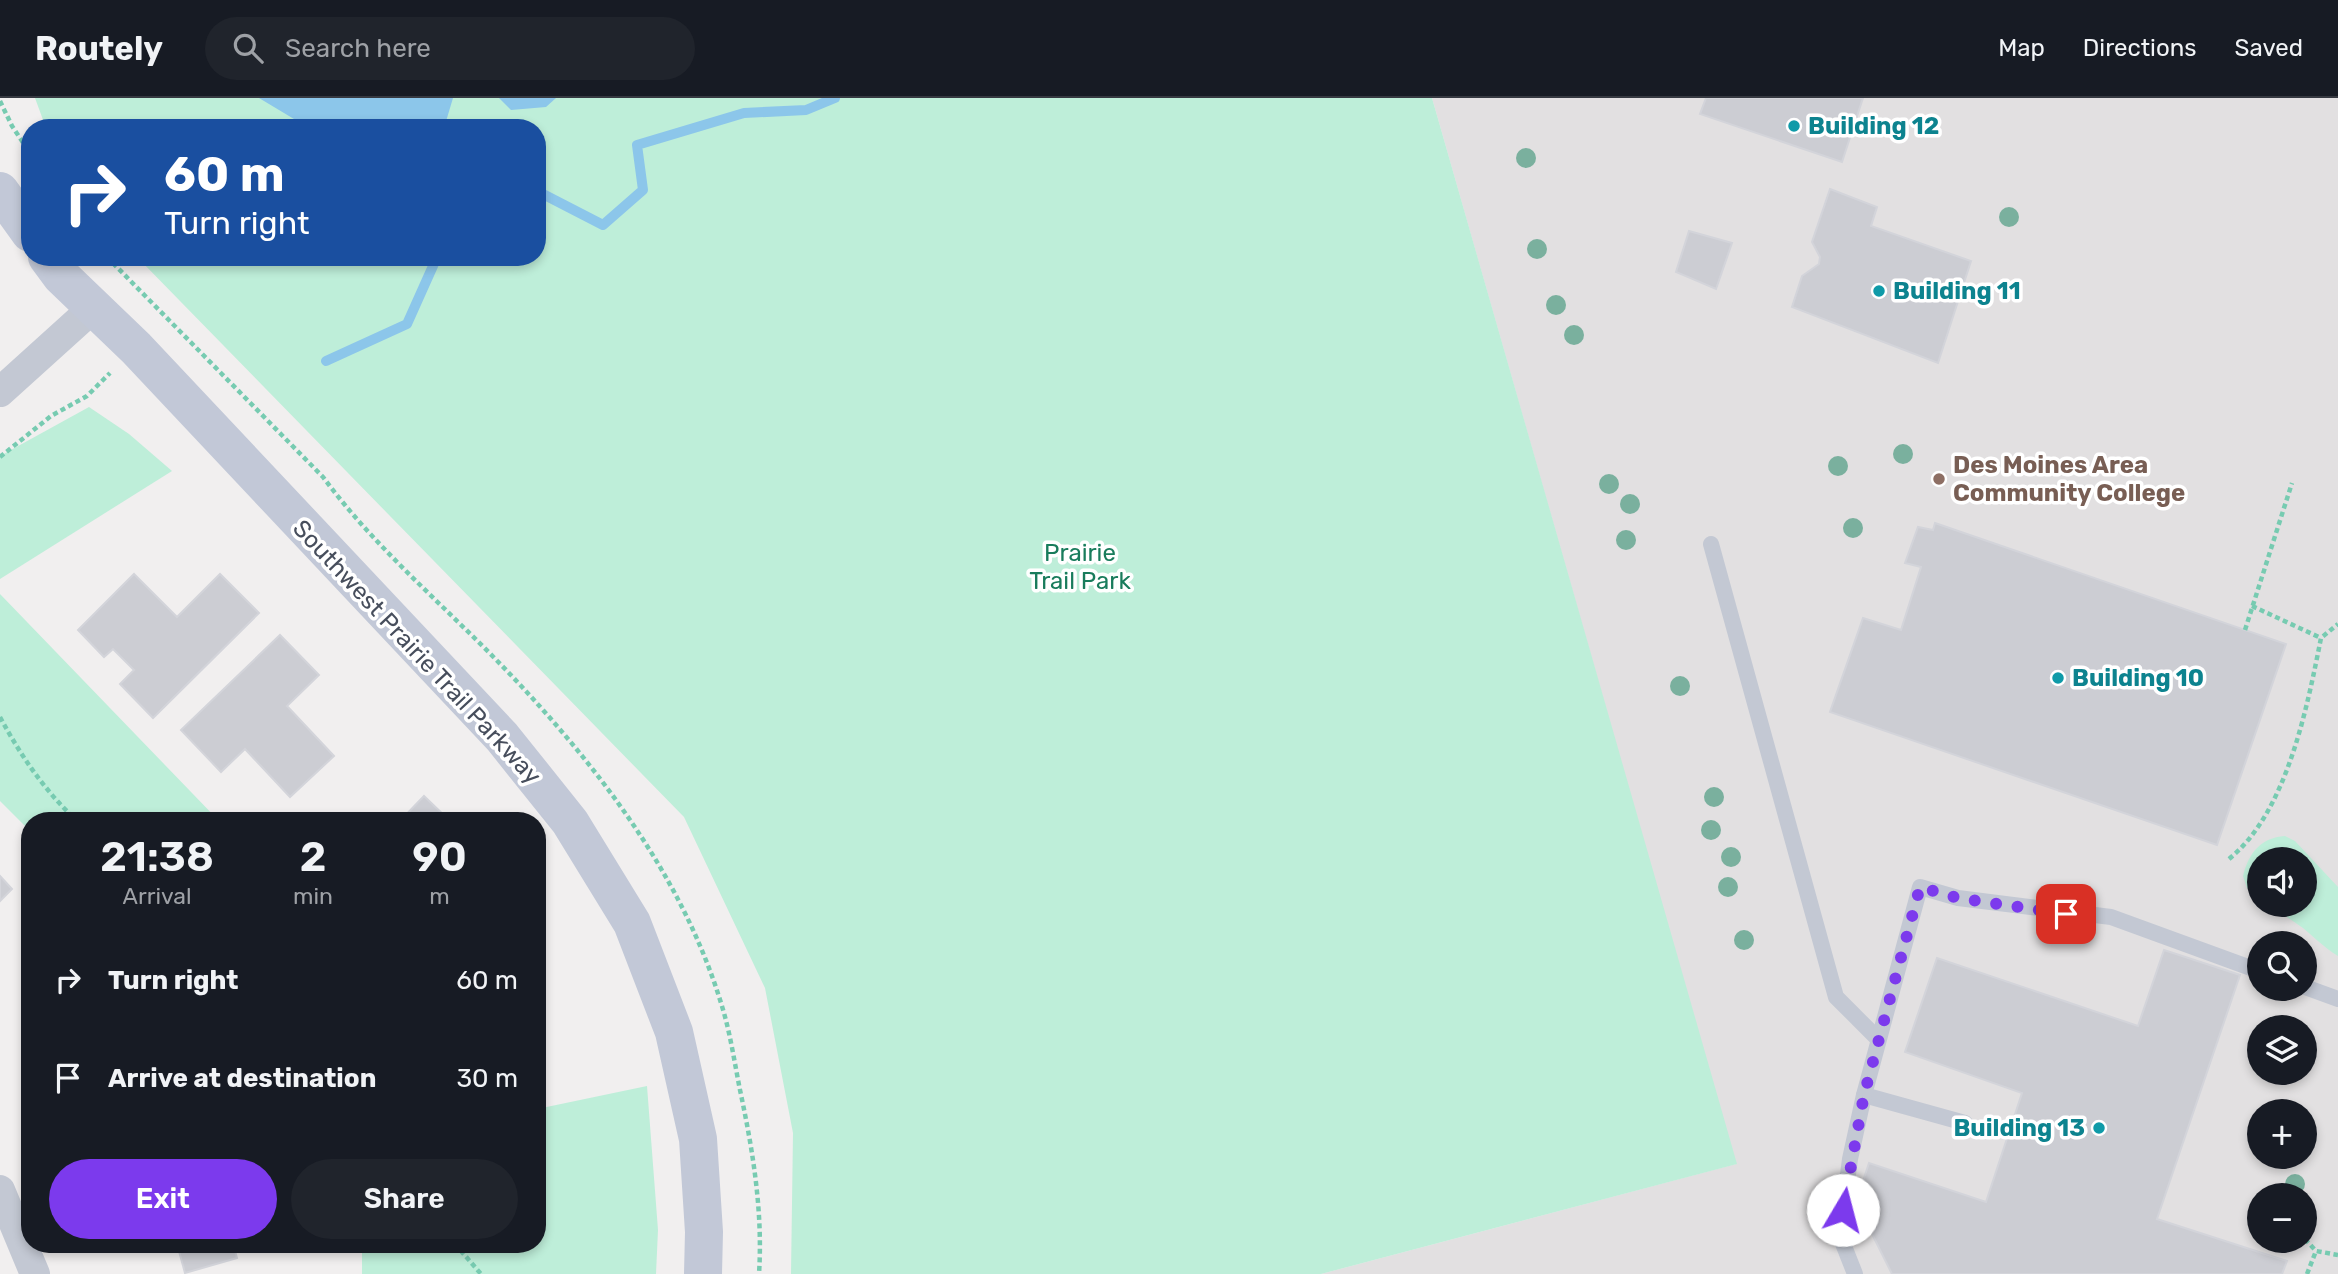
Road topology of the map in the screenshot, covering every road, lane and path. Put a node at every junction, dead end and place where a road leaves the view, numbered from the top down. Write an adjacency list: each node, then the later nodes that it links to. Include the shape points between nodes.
1 (0, 101): 2 (path)
2 (21, 140)
3 (0, 191): 4 (street)
4 (21, 220)
5 (54, 266): 6 (street, Southwest Prairie Trail Parkway)
6 (93, 308): 8 (street); 34 (street, Southwest Prairie Trail Parkway, via 136,348 502,737 570,822 632,923 674,1031 698,1139)
7 (105, 378): 9 (path, via 87,396 51,416)
8 (0, 392)
9 (0, 457)
10 (2292, 484): 12 (path)
11 (1711, 544): 22 (lane, via 1836,998)
12 (2252, 606): 14 (path); 15 (path)
13 (2338, 624): 15 (path)
14 (2245, 629)
15 (2321, 638): 18 (path, via 2287,769 2259,826)
16 (0, 717): 17 (path, via 23,759)
17 (67, 812)
18 (2228, 859)
19 (2247, 967): 22 (lane, via 2111,917 1958,898 1920,887)
20 (2317, 991): 21 (lane)
21 (2338, 999)
22 (1878, 1039): 23 (lane)
23 (1864, 1095): 24 (lane); 35 (lane, via 1840,1236)
24 (1965, 1123)
25 (0, 1191): 26 (street)
26 (21, 1241)
27 (2317, 1251): 31 (path)
28 (26, 1253): 32 (street)
29 (463, 1253): 33 (path)
30 (2315, 1253): 36 (path)
31 (2338, 1255)
32 (35, 1274)
33 (481, 1274)
34 (703, 1274)
35 (1855, 1274)
36 (2307, 1274)

